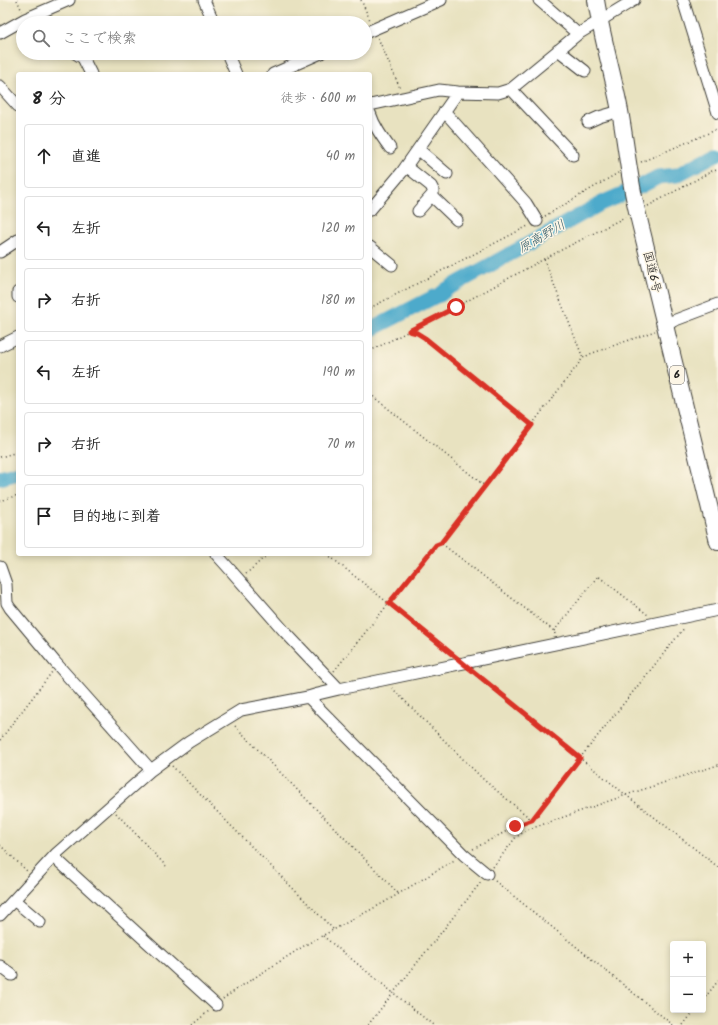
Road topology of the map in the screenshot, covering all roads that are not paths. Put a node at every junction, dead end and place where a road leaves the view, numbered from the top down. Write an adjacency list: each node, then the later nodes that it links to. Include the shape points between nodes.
1 (69, 0): 8 (street)
2 (204, 0): 9 (street)
3 (441, 0): 12 (street)
4 (539, 0): 14 (street)
5 (596, 0): 10 (highway, 国道6号 / 6)
6 (634, 0): 10 (street)
7 (683, 0): 30 (street)
8 (38, 16)
9 (211, 16)
10 (599, 20): 14 (street); 29 (highway, 国道6号 / 6)
11 (16, 26): 13 (street)
12 (372, 31)
13 (0, 33)
14 (578, 34): 15 (street)
15 (558, 50): 19 (street); 23 (street)
16 (83, 60): 20 (street)
17 (229, 60): 21 (street)
18 (305, 60): 22 (street)
19 (585, 71)
20 (90, 72)
21 (235, 72)
22 (278, 72)
23 (511, 89): 25 (street, via 498,92); 35 (street)
24 (2, 92): 26 (street)
25 (458, 92): 27 (street, via 439,90); 28 (street)
26 (16, 104)
27 (372, 105)
28 (444, 111): 34 (street); 42 (street, via 526,203)
29 (620, 111): 32 (street); 48 (highway, 国道6号 / 6, via 636,210)
30 (718, 112)
31 (372, 119): 33 (street)
32 (588, 122)
33 (390, 148)
34 (418, 149): 36 (street); 37 (street)
35 (573, 155)
36 (406, 166): 38 (street, via 431,186); 39 (street)
37 (447, 174)
38 (433, 194): 40 (street); 41 (street, via 433,197)
39 (372, 207)
40 (418, 211)
41 (457, 220)
42 (537, 221)
43 (16, 241): 45 (street)
44 (372, 249): 46 (street)
45 (0, 252)
46 (392, 265)
47 (718, 304): 48 (street, via 673,321)
48 (665, 327): 51 (highway, 国道6号 / 6)
49 (16, 338): 50 (street)
50 (0, 346)
51 (718, 542)
52 (218, 556): 55 (street)
53 (0, 567): 57 (street, via 6,584 6,603)
54 (718, 610): 55 (street)
55 (339, 689): 56 (street)
56 (308, 697): 57 (street, via 241,710 189,742); 59 (street, via 464,855)
57 (151, 770): 58 (street)
58 (54, 857): 60 (street); 65 (street)
59 (487, 874)
60 (14, 900): 61 (street); 62 (street)
61 (0, 915)
62 (40, 922)
63 (0, 966): 64 (street)
64 (12, 975)
65 (216, 1005)

